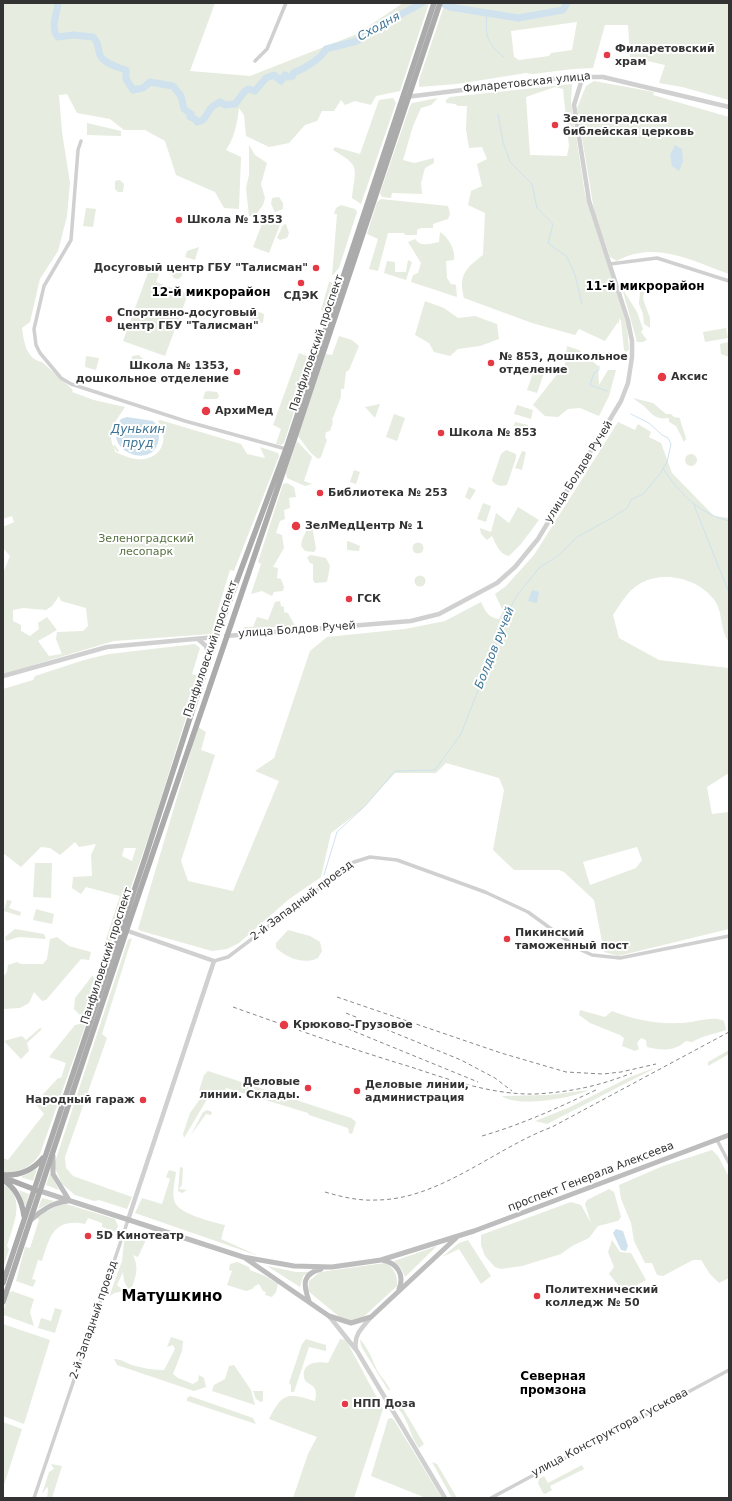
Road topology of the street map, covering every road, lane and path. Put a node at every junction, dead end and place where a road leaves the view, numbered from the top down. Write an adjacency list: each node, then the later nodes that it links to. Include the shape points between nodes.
1 (286, 3): 4 (street, via 267,49)
2 (434, 3): 7 (main road, Панфиловский проспект)
3 (440, 3): 6 (main road, Панфиловский проспект)
4 (255, 61)
5 (582, 76): 8 (street, Филаретовская улица); 13 (street, Филаретовская улица, via 603,77); 15 (street, улица Болдов Ручей, via 574,105 581,153 589,201)
6 (414, 81): 8 (street, via 414,92); 9 (main road, Панфиловский проспект)
7 (404, 90): 9 (main road); 10 (main road, Панфиловский проспект)
8 (418, 95): 9 (street, Филаретовская улица); 12 (street, via 411,98)
9 (409, 96): 10 (street, Филаретовская улица); 11 (street); 12 (main road, Панфиловский проспект)
10 (402, 97): 11 (main road, Панфиловский проспект)
11 (399, 105): 17 (main road, Панфиловский проспект)
12 (406, 106): 18 (main road, Панфиловский проспект)
13 (729, 107)
14 (81, 141): 17 (street, via 78,150 71,240 44,286 35,320 36,345 40,353 61,378 71,384 185,421)
15 (610, 264): 16 (street, via 657,258); 18 (street, улица Болдов Ручей, via 631,334 632,357 626,390 611,420 538,539 508,573 486,590 439,614 421,619)
16 (729, 281)
17 (286, 449): 19 (main road, Панфиловский проспект)
18 (226, 636): 19 (main road); 23 (main road, Панфиловский проспект)
19 (216, 637): 20 (street); 21 (main road, Панфиловский проспект)
20 (197, 638): 21 (street, via 204,643); 22 (street, via 106,647)
21 (209, 656): 23 (main road, Панфиловский проспект)
22 (3, 676)
23 (124, 929): 25 (street); 27 (main road, Панфиловский проспект); 29 (main road, Панфиловский проспект)
24 (729, 936): 25 (street, 2-й Западный проезд, via 620,958 592,955 579,949 528,912 506,901 397,860 370,857 354,862 228,957)
25 (214, 961): 38 (street, 2-й Западный проезд)
26 (729, 1135): 28 (main road, проспект Генерала Алексеева)
27 (57, 1139): 34 (main road, Панфиловский проспект); 35 (main road, via 52,1160 53,1174)
28 (717, 1140): 30 (street); 39 (main road, проспект Генерала Алексеева)
29 (46, 1155): 31 (main road, via 26,1171); 33 (main road, Панфиловский проспект)
30 (729, 1162)
31 (3, 1175)
32 (3, 1179): 33 (main road, проспект Генерала Алексеева); 36 (main road, via 17,1194)
33 (34, 1189): 34 (main road, проспект Генерала Алексеева); 36 (main road, Панфиловский проспект)
34 (40, 1191): 35 (main road, проспект Генерала Алексеева); 37 (main road, Панфиловский проспект)
35 (69, 1200): 37 (main road, via 42,1211); 38 (main road, проспект Генерала Алексеева)
36 (24, 1218): 43 (main road, Панфиловский проспект)
37 (31, 1220): 46 (main road, Панфиловский проспект)
38 (128, 1220): 40 (main road, проспект Генерала Алексеева); 51 (street, 2-й Западный проезд)
39 (459, 1236): 41 (main road, проспект Генерала Алексеева); 44 (main road, проспект Генерала Алексеева)
40 (243, 1257): 42 (main road, проспект Генерала Алексеева, via 294,1266); 45 (main road, проспект Генерала Алексеева)
41 (382, 1260): 42 (main road, проспект Генерала Алексеева); 44 (main road, via 394,1264 399,1270 402,1279)
42 (332, 1266): 45 (main road, via 312,1272 307,1277 304,1288)
43 (3, 1282)
44 (399, 1290): 48 (main road, проспект Генерала Алексеева)
45 (309, 1301): 47 (main road, проспект Генерала Алексеева)
46 (3, 1302)
47 (329, 1316): 48 (main road, проспект Генерала Алексеева, via 351,1323); 49 (street)
48 (371, 1317): 49 (street, via 357,1334)
49 (357, 1351): 52 (street)
50 (729, 1370): 53 (street, улица Конструктора Гуськова)
51 (34, 1498)
52 (445, 1498)
53 (491, 1498)

